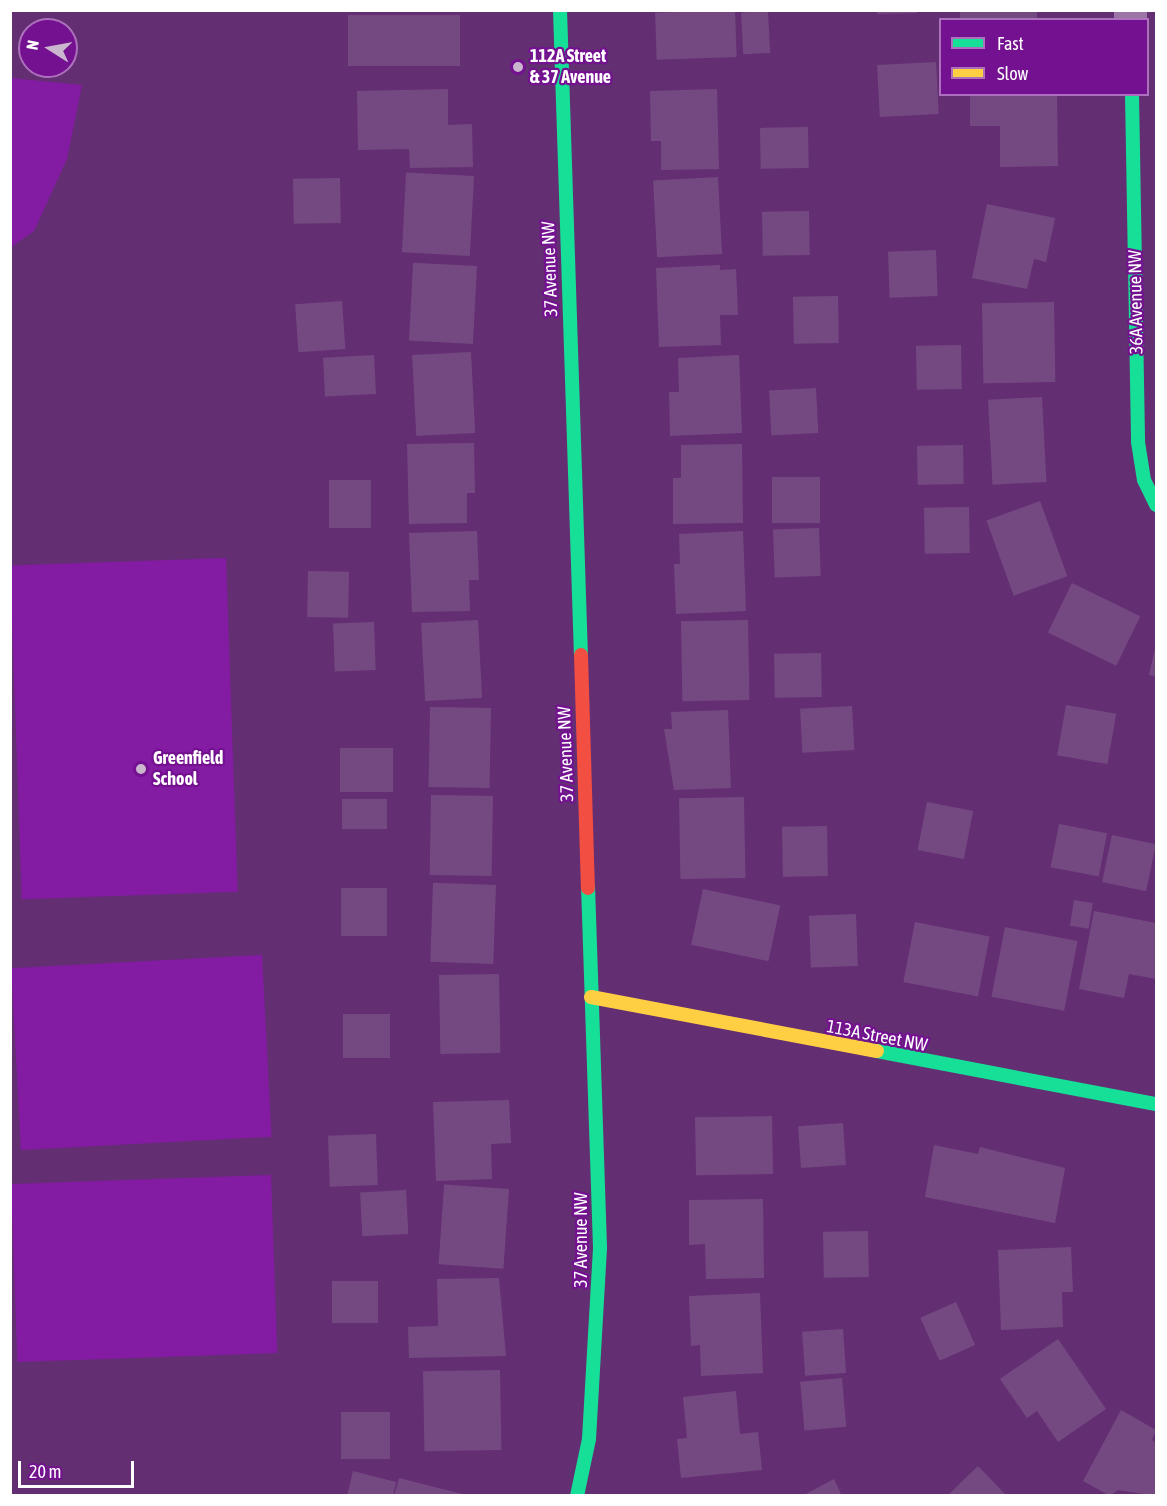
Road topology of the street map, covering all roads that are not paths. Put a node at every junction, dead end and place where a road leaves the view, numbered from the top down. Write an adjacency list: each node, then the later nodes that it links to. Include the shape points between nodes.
1 (560, 10): 4 (street, 37 Avenue NW)
2 (1132, 96): 3 (street, 36A Avenue NW, via 1138,442 1144,480)
3 (1156, 506)
4 (591, 997): 5 (street, 113A Street NW); 6 (street, 37 Avenue NW, via 600,1259 590,1428)
5 (1156, 1104)
6 (577, 1496)

